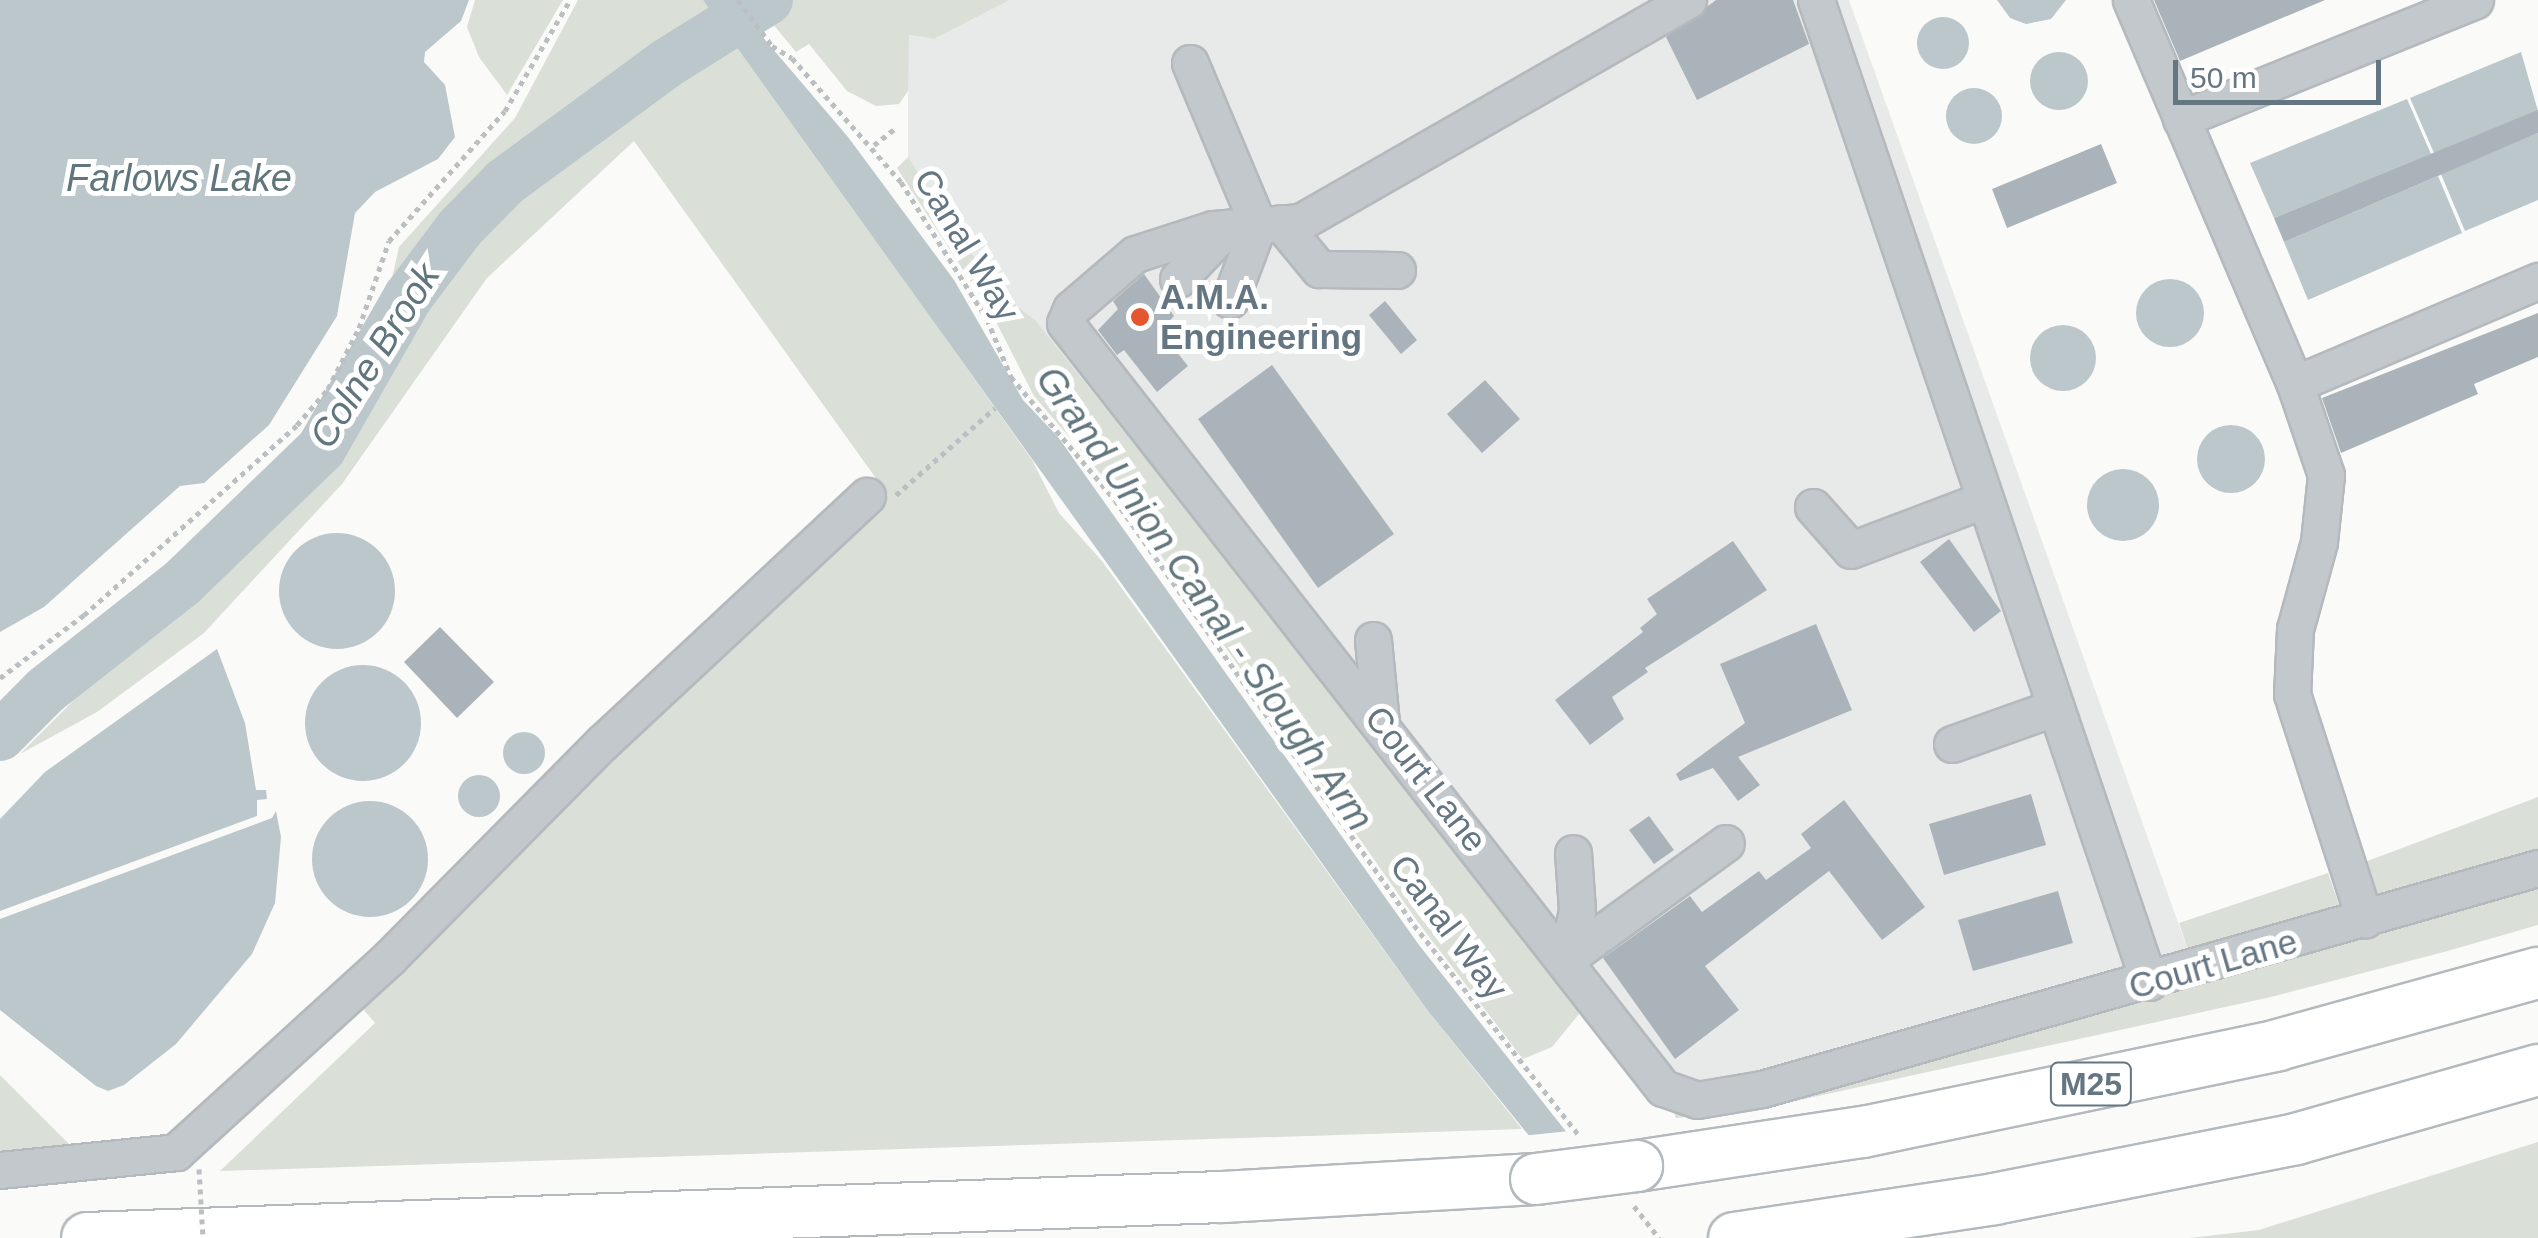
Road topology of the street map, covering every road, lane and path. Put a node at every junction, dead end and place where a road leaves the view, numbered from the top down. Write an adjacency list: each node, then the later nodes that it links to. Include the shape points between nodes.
1 (570, 0): 21 (path, via 506,111 389,241 359,328 328,389 298,425 84,615)
2 (738, 0): 10 (path, Canal Way, via 772,46 792,58)
3 (1688, 0): 11 (street, Court Lane, via 1301,222)
4 (1816, 0): 18 (street)
5 (2131, 0): 8 (street)
6 (2475, 0): 8 (street)
7 (1190, 64): 11 (street)
8 (2180, 119): 16 (street)
9 (896, 128): 10 (path)
10 (874, 145): 33 (path, Canal Way, via 987,320 1012,377 1114,500 1414,926)
11 (1255, 226): 12 (street, via 1319,269); 13 (street); 15 (street); 23 (street, Court Lane, via 1135,254 1056,317)
12 (1397, 270)
13 (1178, 279)
14 (2538, 282): 16 (street)
15 (1230, 300)
16 (2295, 384): 28 (street, via 2326,475 2318,542 2295,628 2292,694)
17 (868, 496): 35 (street, via 604,742 389,958 176,1152)
18 (1983, 500): 19 (street, via 1851,550); 22 (street)
19 (1813, 507)
20 (1373, 640): 23 (street)
21 (0, 678)
22 (2056, 707): 24 (street); 31 (street)
23 (1381, 722): 29 (street, Court Lane)
24 (1952, 744)
25 (1726, 842): 29 (street)
26 (1574, 853): 29 (street, via 1577,910)
27 (2538, 868): 28 (street, Court Lane)
28 (2365, 920): 31 (street, Court Lane)
29 (1567, 958): 31 (street, Court Lane, via 1652,1075 1664,1088 1697,1100 1762,1090)
30 (2538, 973): 36 (highway, M25, via 2278,1045)
31 (2150, 982)
32 (2538, 1070): 40 (highway, via 2296,1139 1994,1199)
33 (1589, 1147)
34 (199, 1169): 38 (path, bridge)
35 (0, 1170)
36 (1630, 1179): 37 (highway, M25, bridge); 39 (path)
37 (87, 1238)
38 (203, 1238)
39 (1659, 1238)
40 (1734, 1238)

